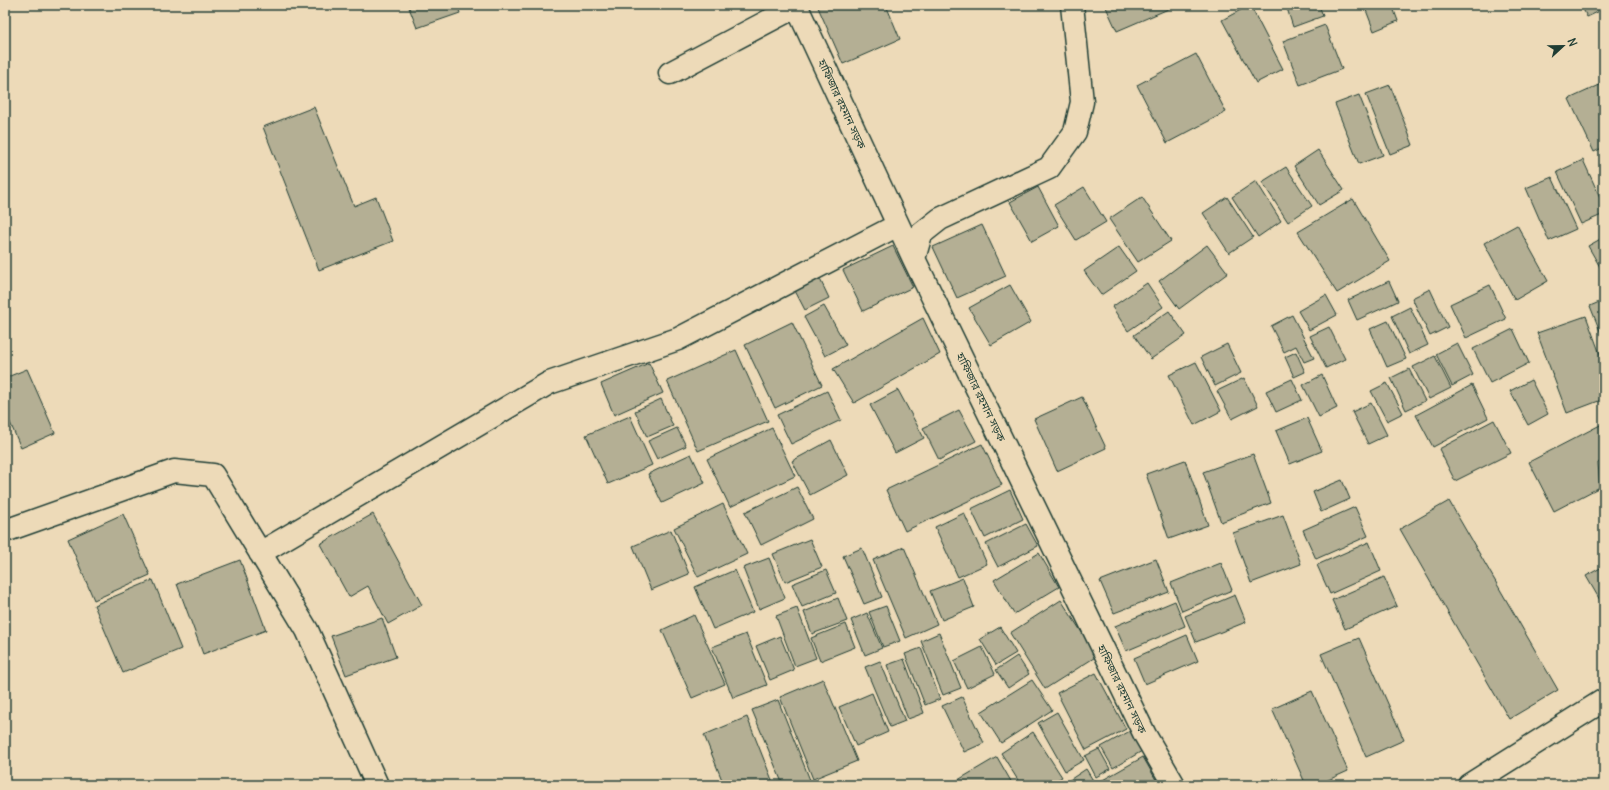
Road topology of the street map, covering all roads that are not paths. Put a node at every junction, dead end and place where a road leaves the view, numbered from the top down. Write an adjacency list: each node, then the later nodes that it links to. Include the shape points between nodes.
1 (1072, 5): 5 (street, via 1082,102 1074,132 1049,168 940,219 921,234)
2 (796, 6): 3 (street); 4 (street, হাফিজার রহমান সড়ক)
3 (670, 73)
4 (898, 225): 5 (street, হাফিজার রহমান সড়ক); 7 (street, via 678,339 549,383)
5 (914, 260): 10 (street, হাফিজার রহমান সড়ক, via 1145,735)
6 (5, 531): 7 (street, via 174,471 213,474)
7 (260, 553): 9 (street, via 307,630)
8 (1604, 700): 11 (street)
9 (377, 785)
10 (1174, 785)
11 (1469, 785)

